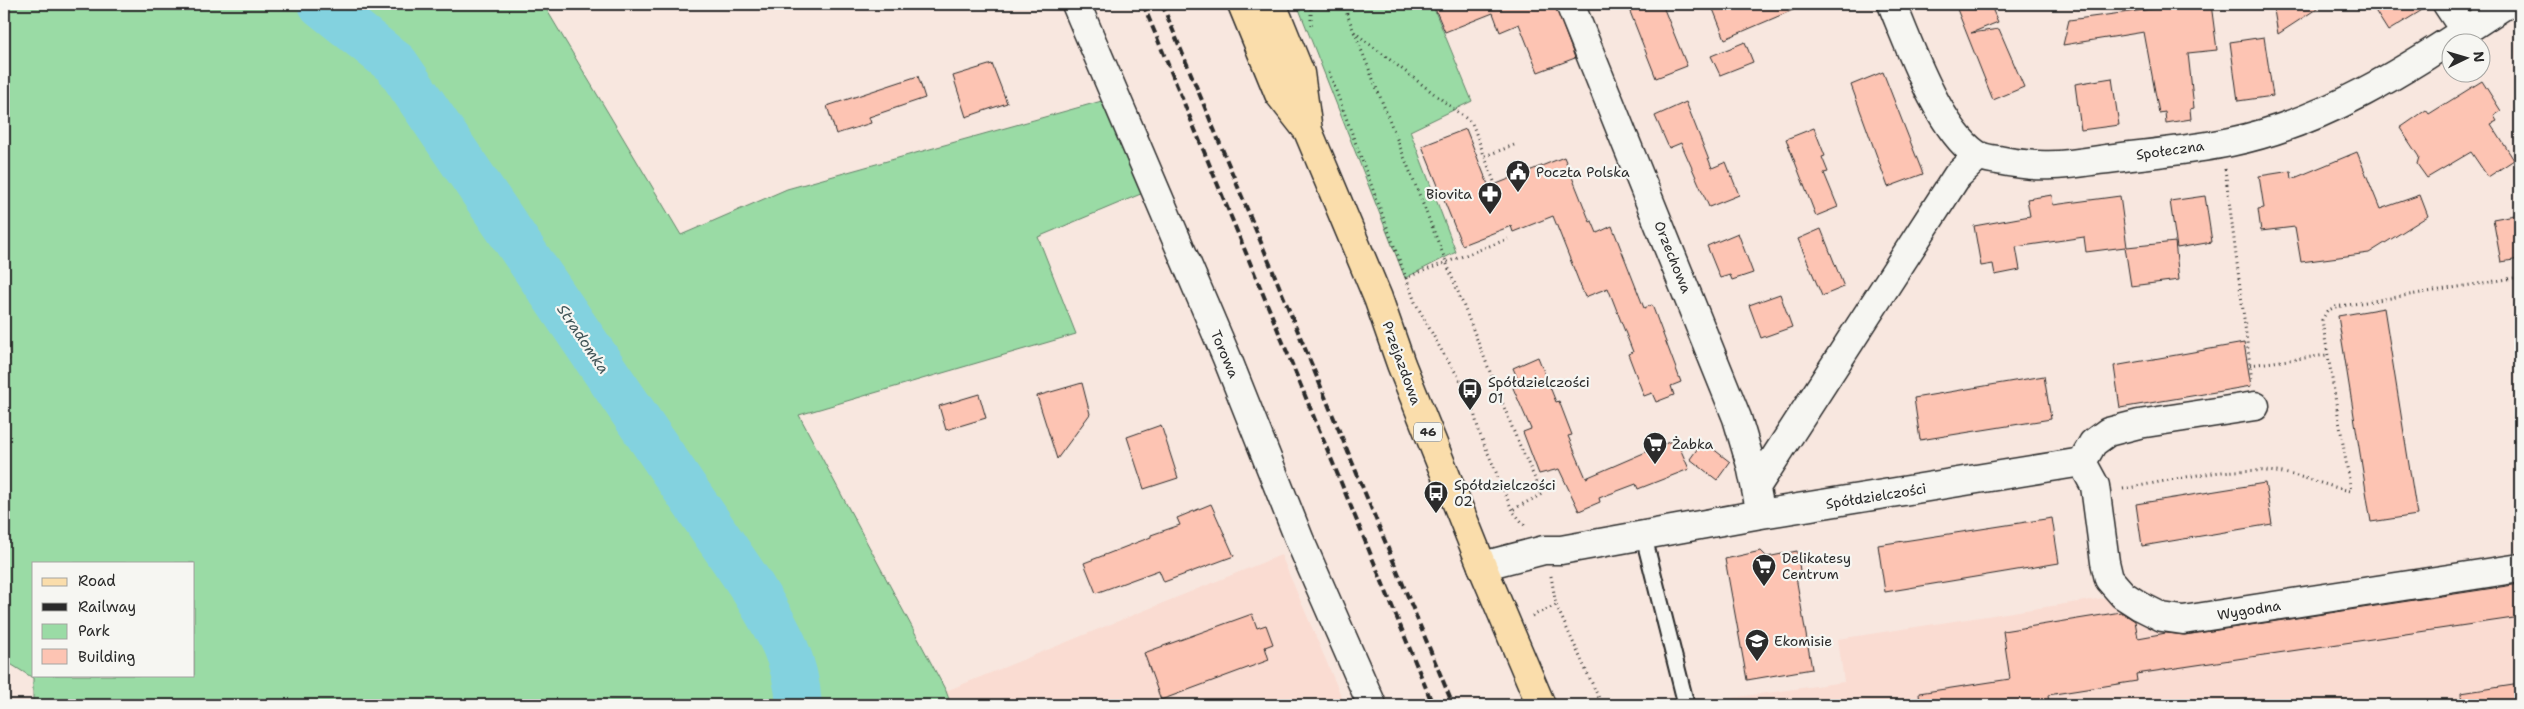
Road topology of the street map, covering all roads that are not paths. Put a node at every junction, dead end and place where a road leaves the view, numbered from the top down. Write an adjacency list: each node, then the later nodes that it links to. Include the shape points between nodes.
1 (1076, 4): 19 (street, Torowa, via 1227,358 1300,541)
2 (1242, 4): 9 (main road, Przejazdowa / 46, via 1279,94)
3 (1272, 4): 9 (main road, Przejazdowa / 46, via 1300,73)
4 (1570, 4): 13 (street, Orzechowa, via 1737,418)
5 (1892, 4): 10 (street, via 1938,106 1964,144)
6 (2447, 4): 8 (street)
7 (2506, 4): 8 (street, Społeczna)
8 (2465, 31): 10 (street, Społeczna, via 2344,103 2295,123 2221,143 2054,167)
9 (1308, 131): 16 (main road, Przejazdowa / 46, via 1378,298)
10 (1978, 156): 13 (street, via 1957,176)
11 (2256, 406): 12 (street, via 2139,424 2108,432 2093,443)
12 (2082, 462): 14 (street, Spółdzielczości); 17 (street, Wygodna, via 2096,486 2109,579 2123,594 2162,617 2183,620)
13 (1756, 487): 14 (street, Orzechowa)
14 (1761, 514): 15 (street, Spółdzielczości)
15 (1643, 534): 16 (street, Spółdzielczości, via 1561,550 1544,550); 18 (lane)
16 (1482, 566): 20 (main road, Przejazdowa / 46)
17 (2520, 568)
18 (1686, 704)
19 (1372, 705)
20 (1541, 705)

